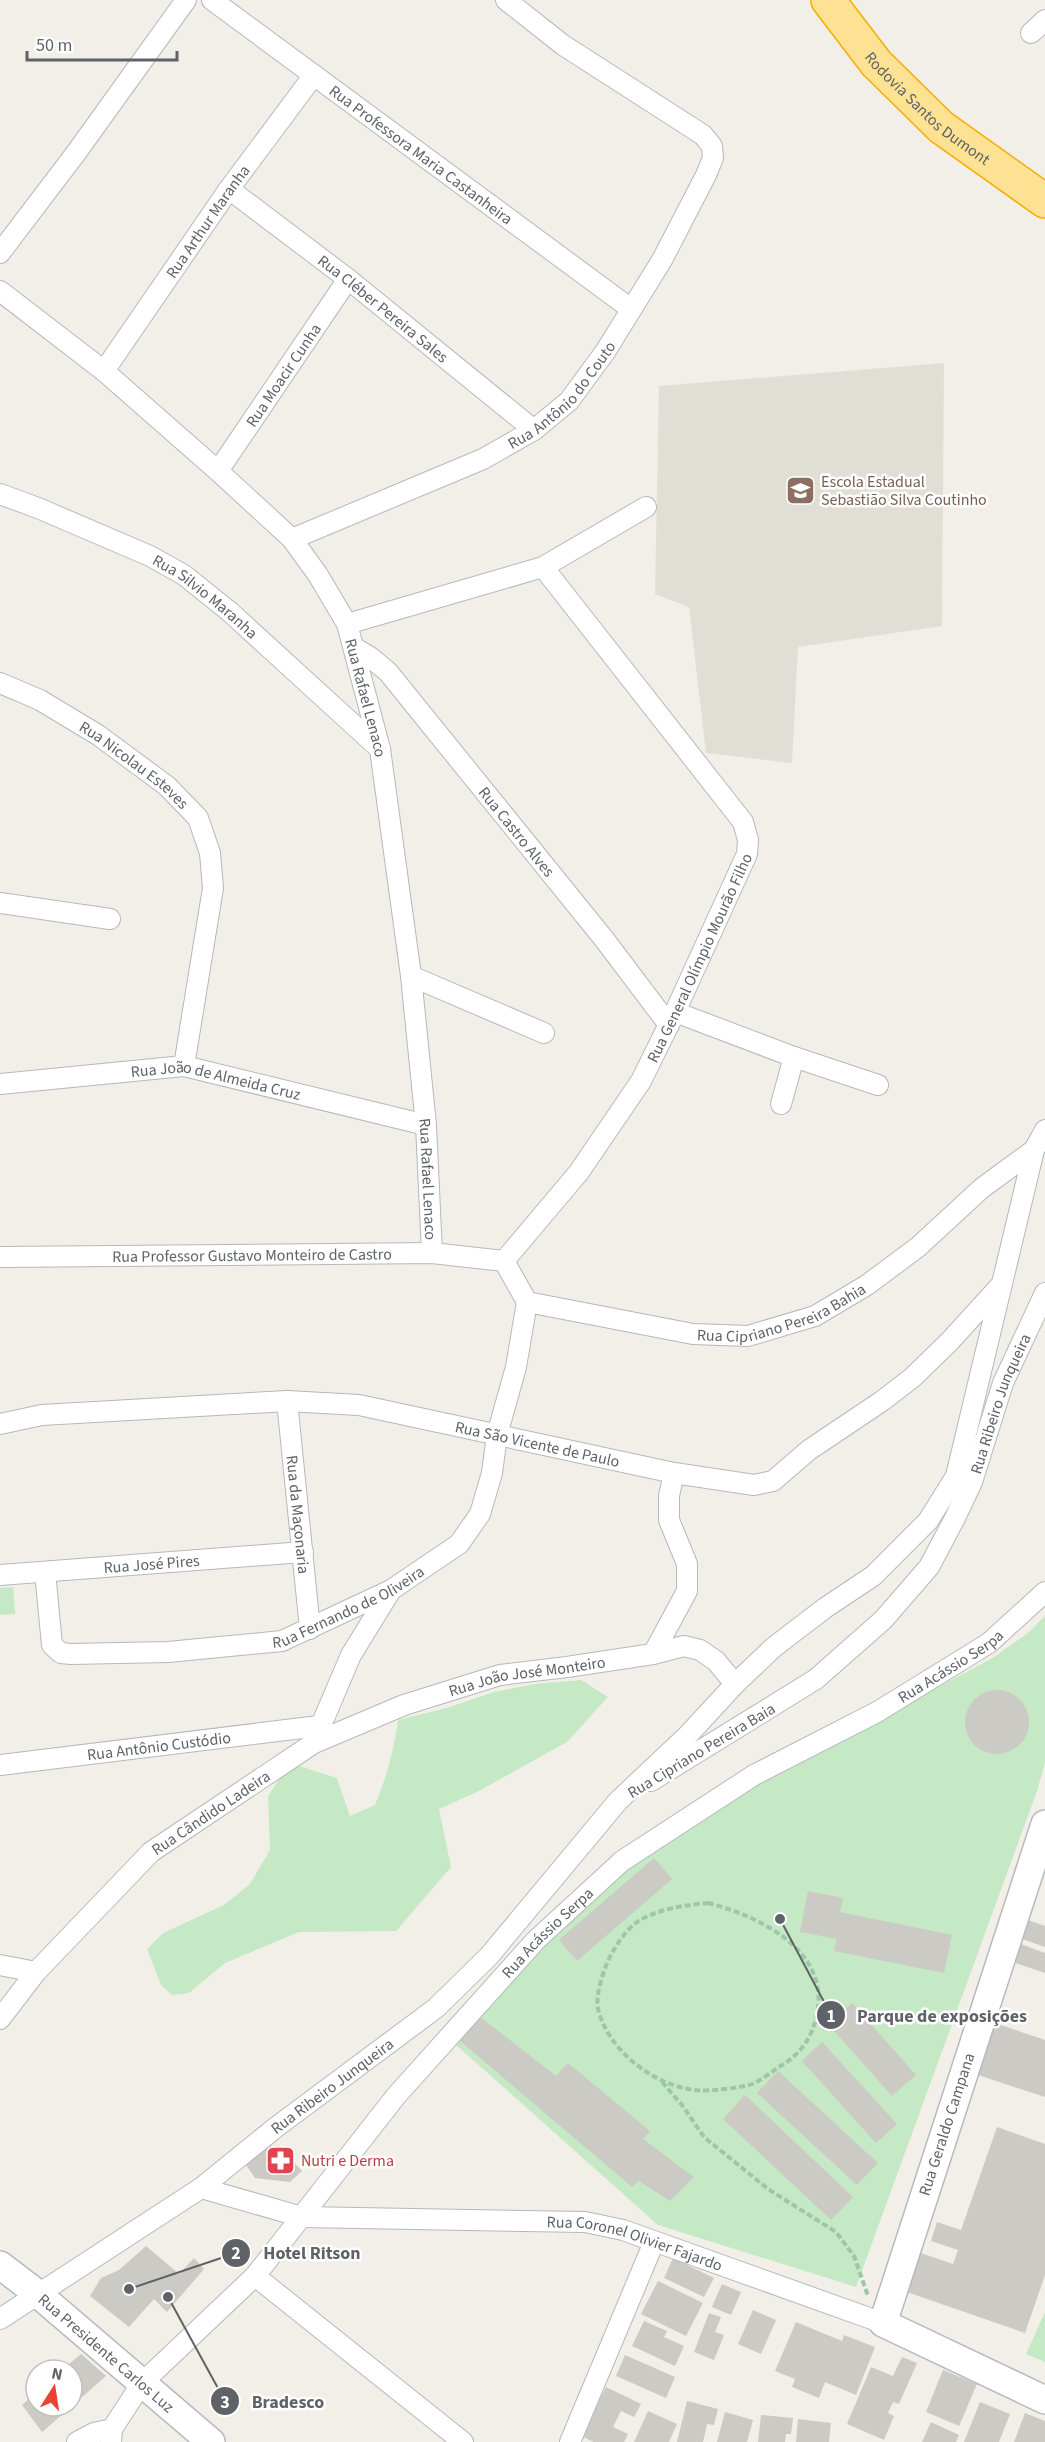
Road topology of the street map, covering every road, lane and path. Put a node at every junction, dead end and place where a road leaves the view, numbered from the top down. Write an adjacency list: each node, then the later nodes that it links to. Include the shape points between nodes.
1 (186, 0): 8 (street)
2 (212, 0): 5 (street, Rua Professora Maria Castanheira)
3 (506, 0): 11 (street, Rua Antônio do Couto, via 563,45 703,135 712,146 713,158 706,175 662,260)
4 (828, 0): 7 (highway, Rodovia Santos Dumont, via 876,63 941,127)
5 (314, 75): 6 (street, Rua Arthur Maranha); 11 (street, Rua Professora Maria Castanheira)
6 (229, 189): 9 (street, Rua Cléber Pereira Sales); 12 (street, Rua Arthur Maranha)
7 (1045, 201)
8 (0, 253)
9 (348, 279): 13 (street, Rua Cléber Pereira Sales); 14 (street, Rua Moacir Cunha)
10 (0, 291): 12 (street, Rua Rafael Lenaco)
11 (631, 309): 13 (street, Rua Antônio do Couto, via 569,401)
12 (104, 371): 14 (street, Rua Rafael Lenaco)
13 (534, 430): 17 (street, Rua Antônio do Couto, via 483,459)
14 (218, 471): 17 (street, Rua Rafael Lenaco)
15 (0, 494): 22 (street, Rua Silvio Maranha, via 150,556 184,575)
16 (646, 507): 18 (street)
17 (292, 539): 19 (street, Rua Rafael Lenaco)
18 (543, 567): 19 (street); 26 (street, Rua General Olímpio Mourão Filho, via 743,822 747,854)
19 (347, 624): 20 (street, Rua Rafael Lenaco)
20 (355, 648): 22 (street, Rua Rafael Lenaco); 26 (street, Rua Castro Alves, via 388,672)
21 (0, 683): 29 (street, Rua Nicolau Esteves, via 40,700 98,735 167,786 198,818 210,853 213,888)
22 (380, 749): 25 (street, Rua Rafael Lenaco)
23 (0, 903): 24 (street)
24 (110, 919)
25 (411, 976): 27 (street); 33 (street, Rua Rafael Lenaco)
26 (672, 1018): 28 (street); 38 (street, Rua General Olímpio Mourão Filho, via 641,1081 579,1172)
27 (544, 1033)
28 (794, 1057): 31 (street); 32 (street)
29 (184, 1066): 30 (street, Rua João de Almeida Cruz); 33 (street, Rua João de Almeida Cruz)
30 (0, 1084)
31 (878, 1085)
32 (781, 1104)
33 (426, 1125): 36 (street, Rua Rafael Lenaco)
34 (1045, 1130): 35 (street)
35 (1034, 1150): 39 (street); 41 (street, Rua Cipriano Pereira Bahia, via 982,1188 918,1246 867,1285 815,1316 748,1336 693,1334)
36 (432, 1253): 37 (street, Rua Professor Gustavo Monteiro de Castro); 38 (street, Rua Professor Gustavo Monteiro de Castro)
37 (0, 1257)
38 (504, 1262): 41 (street)
39 (1001, 1284): 45 (street, Rua São Vicente de Paulo, via 912,1378 809,1450 773,1481 754,1485); 46 (street)
40 (1045, 1293): 46 (street, Rua Ribeiro Junqueira, via 1002,1383)
41 (527, 1302): 44 (street, Rua Fernando de Oliveira, via 516,1367)
42 (287, 1401): 43 (street, Rua São Vicente de Paulo, via 42,1415); 44 (street, Rua São Vicente de Paulo, via 359,1405); 47 (street, Rua da Maçonaria)
43 (0, 1424)
44 (497, 1435): 45 (street, Rua São Vicente de Paulo); 50 (street, Rua Fernando de Oliveira, via 492,1473 480,1514 459,1544)
45 (674, 1473): 53 (street, via 669,1520 687,1564 687,1591)
46 (964, 1479): 54 (street, Rua Cipriano Pereira Baia, via 873,1576 774,1647); 57 (street, Rua Cipriano Pereira Baia, via 956,1518 929,1567 883,1620 816,1679)
47 (303, 1552): 48 (street, Rua José Pires); 52 (street, Rua da Maçonaria)
48 (45, 1572): 49 (street, Rua José Pires); 52 (street, Rua Fernando de Oliveira, via 52,1645 61,1653 168,1652 270,1643)
49 (0, 1575)
50 (391, 1590): 52 (street, Rua Fernando de Oliveira); 55 (street, via 351,1654)
51 (1045, 1592): 65 (street, Rua Acássio Serpa, via 989,1643 877,1712 754,1775 622,1861 536,1941 403,2087)
52 (310, 1629)
53 (653, 1654): 54 (street, Rua João José Monteiro, via 684,1646 700,1650 716,1661); 55 (street, Rua João José Monteiro, via 500,1675)
54 (735, 1684): 57 (street, Rua Cipriano Pereira Baia)
55 (316, 1735): 56 (street, Rua Antônio Custódio); 61 (street, Rua Cândido Ladeira, via 151,1852)
56 (0, 1765)
57 (618, 1801): 64 (street, Rua Ribeiro Junqueira, via 489,1956 436,2008)
58 (1045, 1824): 59 (street, Rua Geraldo Campana)
59 (1038, 1869): 71 (street, Rua Geraldo Campana)
60 (0, 1965): 61 (street)
61 (36, 1972): 62 (street, Rua Cândido Ladeira)
62 (0, 2019)
63 (662, 2082): 63 (path, via 695,2091 752,2084 794,2058 813,2032 820,2001 816,1974 792,1944 769,1926 708,1903 679,1906 644,1917 622,1936 603,1967 598,2008 613,2040 638,2066); 71 (path, via 704,2137 768,2189 836,2232 854,2256 867,2295)
64 (201, 2188): 65 (street, Rua Coronel Olivier Fajardo); 69 (street, Rua Ribeiro Junqueira)
65 (302, 2217): 66 (street, Rua Coronel Olivier Fajardo, via 585,2222); 68 (street, Rua Acássio Serpa)
66 (654, 2242): 71 (street, Rua Coronel Olivier Fajardo); 78 (street)
67 (0, 2265): 69 (street, Rua Presidente Carlos Luz)
68 (255, 2276): 72 (street, Rua Acássio Serpa); 77 (street)
69 (38, 2294): 70 (street, Rua Ribeiro Junqueira); 72 (street, Rua Presidente Carlos Luz)
70 (0, 2319)
71 (883, 2323): 73 (street, Rua Coronel Olivier Fajardo)
72 (142, 2383): 74 (street, Rua Acássio Serpa); 76 (street, Rua Presidente Carlos Luz)
73 (1045, 2400)
74 (111, 2436): 75 (street, via 94,2433)
75 (77, 2442)
76 (211, 2442)
77 (463, 2442)
78 (570, 2442)

